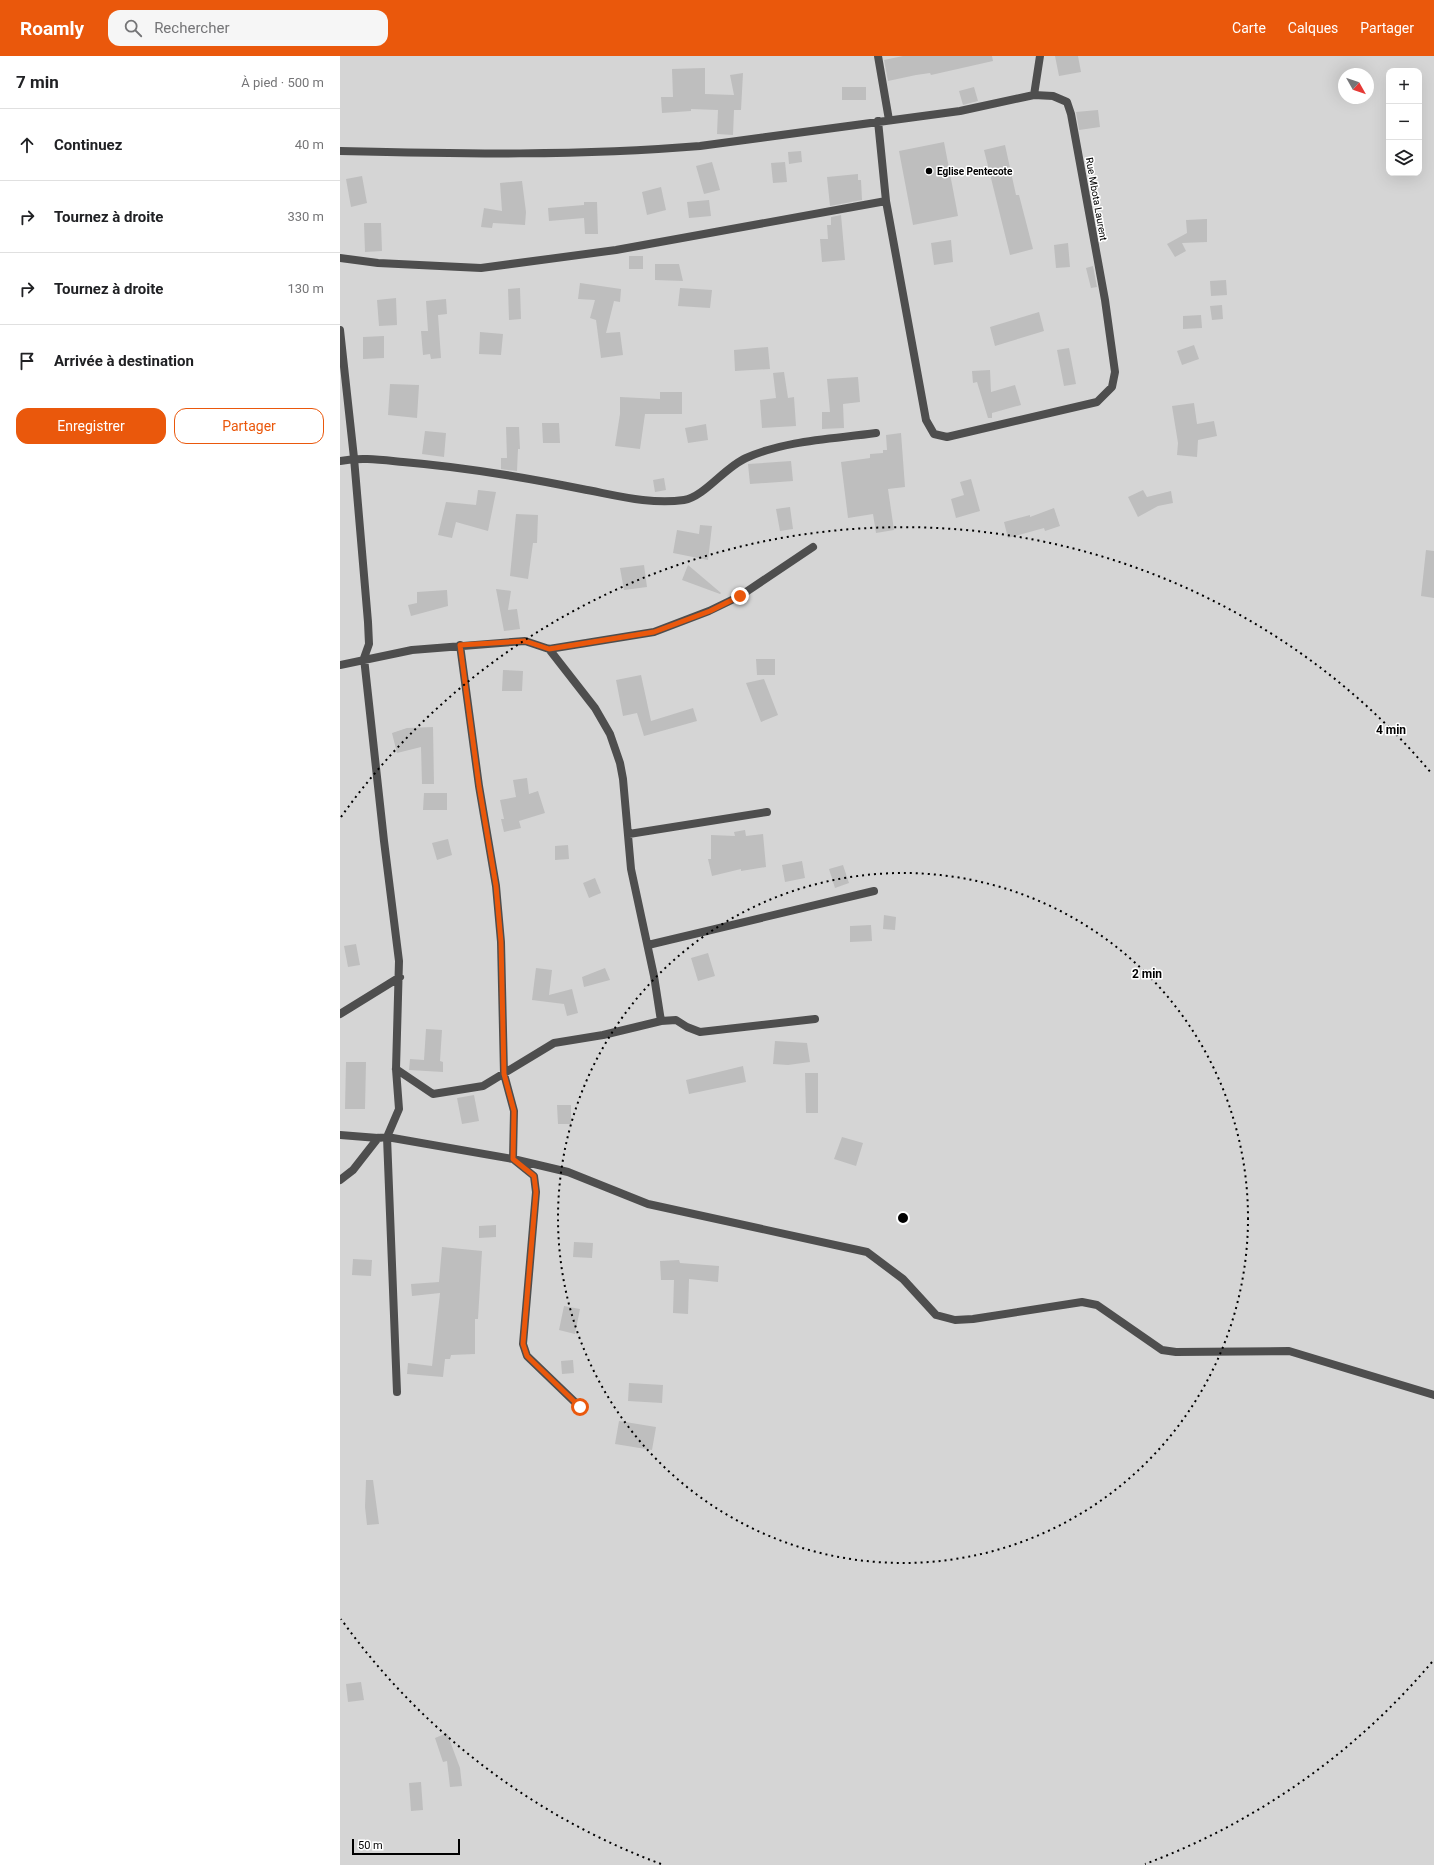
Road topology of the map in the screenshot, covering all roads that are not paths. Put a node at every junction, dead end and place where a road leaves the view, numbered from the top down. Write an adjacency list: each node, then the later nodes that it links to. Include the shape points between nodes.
1 (878, 56): 4 (street)
2 (1040, 56): 3 (street)
3 (1034, 95): 4 (street, via 960,111); 7 (street, Rue Mbota Laurent, via 1053,96 1067,102 1071,114 1105,300 1115,372 1112,387 1097,402 947,437 934,434 926,420)
4 (889, 120): 5 (street)
5 (878, 121): 6 (street, via 700,146 660,149 533,154); 7 (street)
6 (340, 151)
7 (886, 201): 8 (street, via 616,250 481,268 378,263)
8 (340, 258)
9 (340, 330): 11 (street)
10 (876, 433): 11 (street, via 767,450 744,459 720,475 704,491 685,500 639,500 543,481 437,465)
11 (354, 458): 12 (street); 16 (street, via 368,622 369,644)
12 (340, 461)
13 (813, 547): 15 (street, via 740,596 689,619 654,632)
14 (460, 645): 15 (street, via 525,641); 16 (street); 27 (street, via 479,786 496,886 501,949)
15 (549, 649): 19 (street, via 595,708 610,734 620,763)
16 (364, 658): 17 (street); 22 (street)
17 (340, 665)
18 (766, 812): 19 (street)
19 (629, 834): 21 (street, via 631,869)
20 (874, 891): 21 (street)
21 (648, 946): 25 (street)
22 (400, 976): 23 (street); 26 (street)
23 (340, 1014)
24 (815, 1019): 25 (street, via 700,1032 676,1020)
25 (661, 1021): 27 (street, via 554,1043)
26 (396, 1069): 27 (street, via 433,1094 483,1086); 29 (street, via 399,1109)
27 (504, 1074): 31 (street, via 514,1111)
28 (340, 1135): 30 (street)
29 (387, 1137): 30 (street); 31 (street); 33 (street)
30 (378, 1138): 32 (street, via 353,1170)
31 (513, 1159): 34 (street, via 568,1172 648,1204 867,1252 902,1278 936,1315 955,1320 1082,1302 1097,1305 1162,1350 1289,1351); 35 (street, via 534,1176 536,1192 523,1344 527,1356)
32 (340, 1180)
33 (397, 1392)
34 (1434, 1395)
35 (580, 1407)

